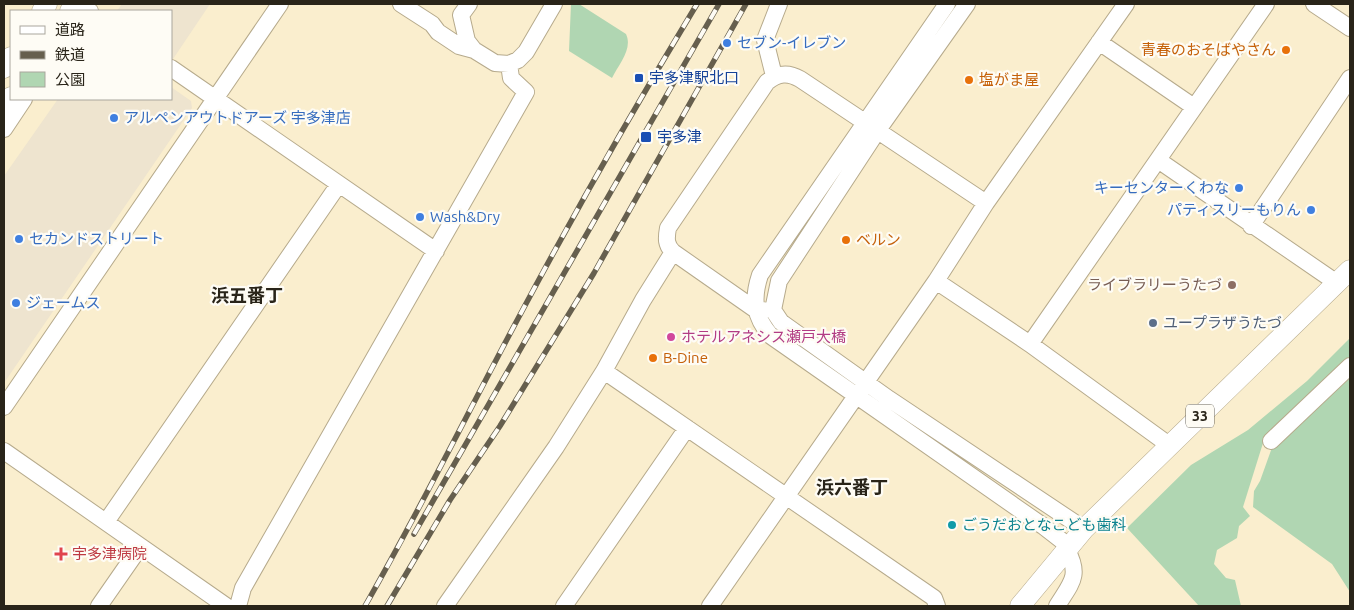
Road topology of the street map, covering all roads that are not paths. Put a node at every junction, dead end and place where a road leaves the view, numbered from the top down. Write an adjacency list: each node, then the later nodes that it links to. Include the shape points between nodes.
1 (280, 4): 19 (street)
2 (401, 4): 11 (street)
3 (554, 4): 15 (street, via 526,52)
4 (779, 4): 17 (street, via 765,40)
5 (948, 4): 22 (street)
6 (967, 4): 22 (street)
7 (1126, 4): 13 (street)
8 (1266, 4): 21 (street)
9 (1323, 6): 12 (street)
10 (465, 10): 11 (street, via 445,22); 14 (street, via 467,41)
11 (432, 24): 14 (street, via 459,46)
12 (1350, 28)
13 (1100, 42): 21 (street); 26 (street)
14 (474, 50): 15 (street, via 495,63)
15 (509, 64): 28 (street, via 511,78 526,92)
16 (172, 69): 19 (street)
17 (774, 76): 22 (street, via 795,76); 29 (street, via 668,228 668,247)
18 (1350, 78): 27 (street)
19 (214, 98): 25 (street); 39 (street)
20 (23, 100): 23 (street)
21 (1194, 107): 24 (street)
22 (871, 126): 26 (street); 32 (street, via 760,275 755,292); 33 (street, via 779,281)
23 (4, 129)
24 (1158, 160): 27 (street); 34 (street)
25 (339, 184): 28 (street); 45 (street)
26 (986, 203): 31 (street)
27 (1251, 226): 30 (street)
28 (436, 251): 51 (street, via 243,588)
29 (673, 252): 32 (street); 36 (street)
30 (1344, 276): 42 (main road, 33)
31 (936, 281): 34 (street); 37 (street)
32 (756, 310): 33 (street); 38 (street, via 757,318 771,336)
33 (773, 310): 37 (street, via 781,322)
34 (1030, 344): 42 (street)
35 (1350, 366): 41 (street)
36 (604, 370): 40 (street); 52 (street, via 556,447)
37 (865, 381): 38 (street); 46 (street)
38 (855, 396): 44 (street); 48 (street, via 1043,526)
39 (4, 407)
40 (687, 428): 44 (street); 53 (street)
41 (1271, 441)
42 (1169, 445): 46 (main road, 33)
43 (4, 451): 45 (street)
44 (787, 496): 54 (street); 55 (street, via 934,598)
45 (106, 522): 47 (street)
46 (1084, 530): 48 (main road, 33)
47 (140, 547): 49 (street); 50 (street)
48 (1069, 548): 56 (main road, 33); 57 (street, via 1075,563 1075,575)
49 (99, 606)
50 (226, 606)
51 (238, 606)
52 (445, 606)
53 (564, 606)
54 (710, 606)
55 (937, 606)
56 (1020, 606)
57 (1057, 606)

